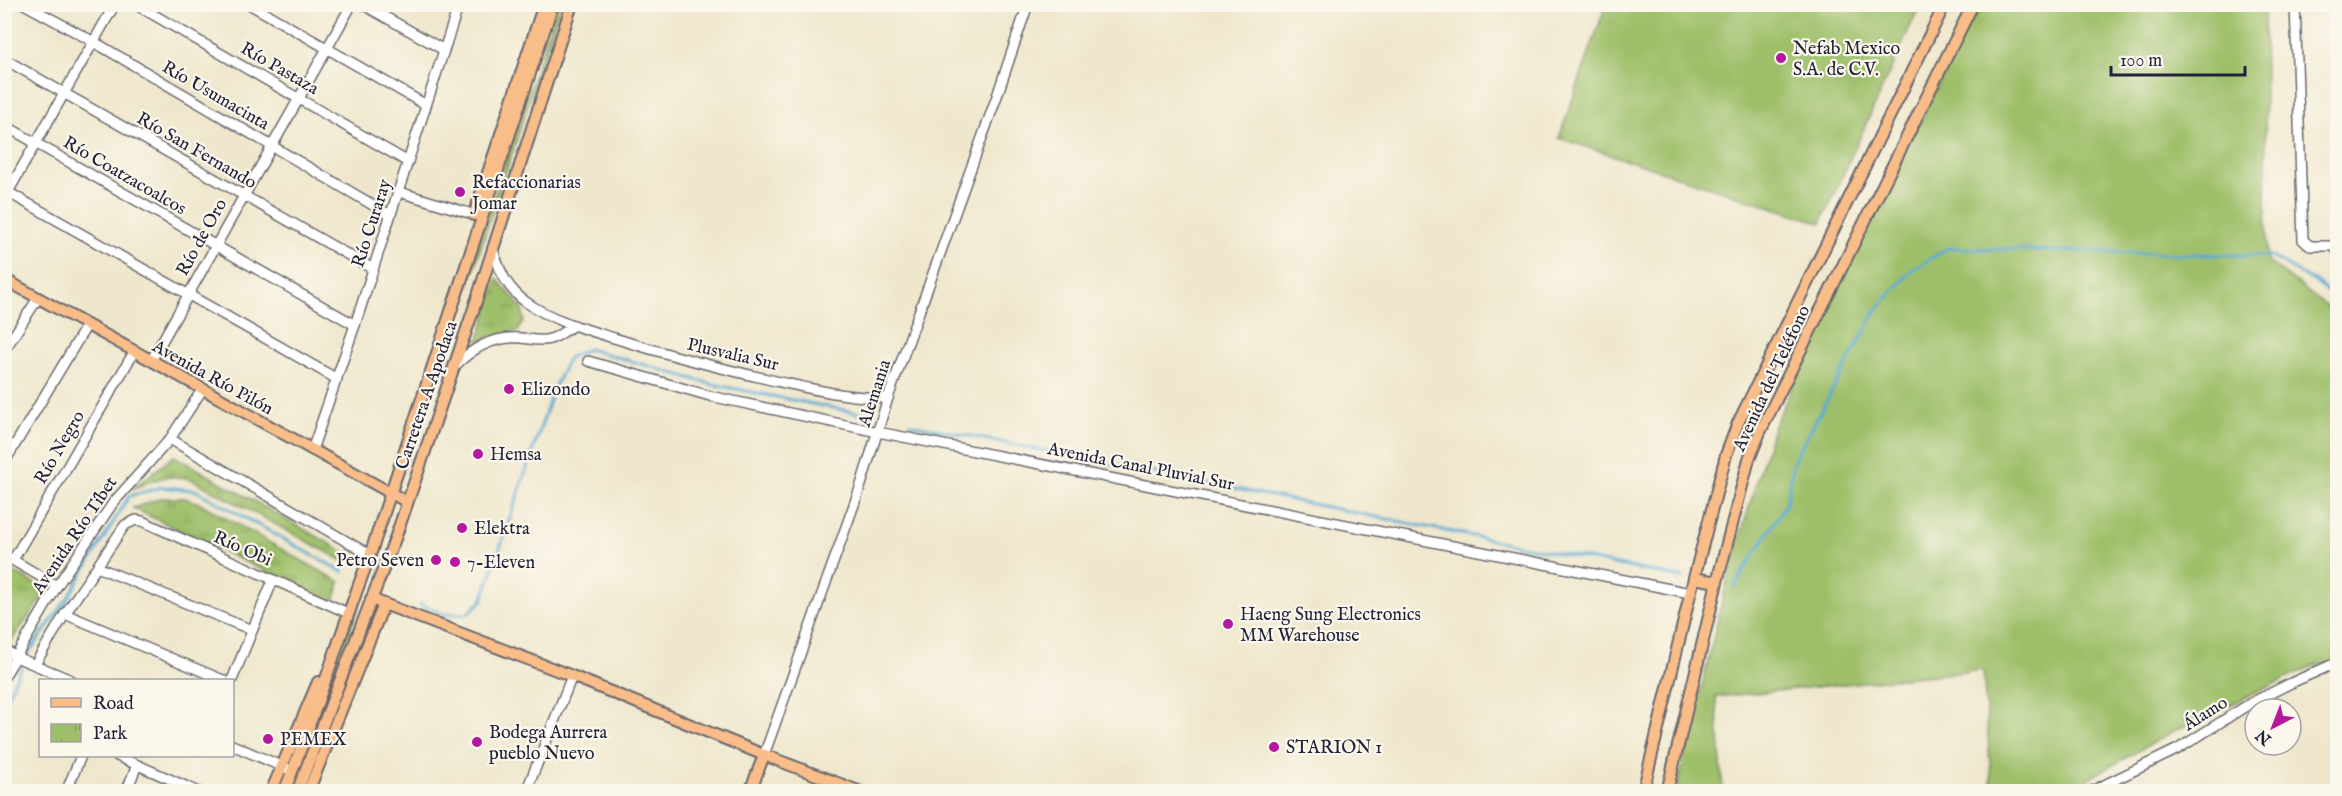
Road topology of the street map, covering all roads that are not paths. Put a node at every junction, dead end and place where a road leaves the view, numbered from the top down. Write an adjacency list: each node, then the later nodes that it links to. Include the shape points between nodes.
1 (24, 4): 15 (street, Río Usumacinta)
2 (115, 4): 15 (street)
3 (135, 4): 20 (street, Río Pastaza)
4 (249, 4): 16 (street)
5 (352, 4): 16 (street, Río de Oro)
6 (362, 4): 17 (street)
7 (459, 4): 17 (street, Río Curaray)
8 (544, 4): 30 (main road)
9 (553, 4): 30 (main road, Carretera A Apodaca)
10 (572, 4): 33 (main road, Carretera A Apodaca)
11 (1028, 4): 48 (street, Alemania)
12 (1945, 4): 58 (main road, Avenida del Teléfono, via 1738,423 1726,454)
13 (1973, 4): 60 (main road, Avenida del Teléfono, via 1760,432 1749,459)
14 (2295, 4): 32 (street, via 2303,240 2310,246)
15 (94, 42): 19 (street); 24 (street, Río Usumacinta)
16 (327, 48): 20 (street, Río de Oro); 21 (street)
17 (444, 50): 21 (street, Río Curaray)
18 (4, 59): 19 (street, Río San Fernando)
19 (65, 93): 23 (street); 28 (street, Río San Fernando)
20 (299, 98): 24 (street, Río de Oro); 25 (street, Río Pastaza)
21 (426, 105): 25 (street, Río Curaray)
22 (4, 125): 23 (street, Río Coatzacoalcos)
23 (36, 143): 27 (street); 31 (street, Río Coatzacoalcos)
24 (270, 146): 28 (street, Río de Oro); 29 (street, Río Usumacinta)
25 (408, 162): 26 (street, Río Curaray)
26 (399, 192): 29 (street, Río Curaray); 30 (street)
27 (6, 194): 36 (street)
28 (243, 196): 31 (street, Río de Oro); 34 (street, Río San Fernando)
29 (390, 215): 34 (street, Río Curaray)
30 (478, 216): 53 (main road, Carretera A Apodaca)
31 (215, 246): 36 (street, Río de Oro); 39 (street, Río Coatzacoalcos)
32 (2337, 246)
33 (493, 249): 40 (street, Plusvalia Sur, via 498,267 513,291 537,309); 45 (main road, Carretera A Apodaca)
34 (373, 269): 39 (street, Río Curaray)
35 (4, 279): 37 (main road, Avenida Río Pilón)
36 (189, 293): 43 (street, Río de Oro); 46 (street)
37 (38, 298): 38 (main road, Avenida Río Pilón); 41 (street)
38 (87, 325): 42 (main road, Avenida Río Pilón); 52 (street)
39 (355, 325): 46 (street, Río Curaray)
40 (574, 325): 45 (street, via 551,339 488,342); 48 (street, Plusvalia Sur, via 673,357 736,372 819,391)
41 (5, 349)
42 (134, 351): 43 (main road, Avenida Río Pilón); 56 (street, Río Negro)
43 (151, 361): 47 (main road, Avenida Río Pilón)
44 (588, 361): 49 (street, Avenida Canal Pluvial Sur, via 710,396)
45 (452, 369): 54 (main road, Carretera A Apodaca)
46 (337, 379): 51 (street, Río Curaray)
47 (202, 390): 50 (street, Avenida Río Tíbet); 51 (main road, Avenida Río Pilón)
48 (888, 398): 49 (street, Alemania)
49 (878, 432): 62 (street, Avenida Canal Pluvial Sur); 78 (street, Alemania)
50 (170, 439): 55 (street); 61 (street, Avenida Río Tíbet, via 121,492)
51 (312, 450): 53 (main road, Avenida Río Pilón)
52 (4, 463)
53 (391, 495): 54 (main road, Avenida Río Pilón); 55 (main road, Carretera A Apodaca)
54 (407, 502): 63 (main road, Carretera A Apodaca)
55 (370, 555): 65 (main road, Carretera A Apodaca)
56 (9, 557): 61 (street)
57 (97, 567): 59 (street, Río Obi, via 124,525 136,520); 66 (street); 67 (street)
58 (1694, 578): 60 (main road); 62 (main road, Avenida del Teléfono)
59 (273, 580): 65 (street, Río Obi); 67 (street)
60 (1717, 582): 94 (main road, Avenida del Teléfono)
61 (57, 586): 69 (street, Avenida Río Tíbet)
62 (1690, 593): 93 (main road, Avenida del Teléfono)
63 (371, 599): 64 (main road); 88 (main road, Carretera A Apodaca)
64 (384, 604): 72 (main road); 89 (main road)
65 (348, 613): 82 (main road, Carretera A Apodaca)
66 (65, 615): 71 (street); 75 (street)
67 (252, 630): 76 (street)
68 (4, 649): 69 (street)
69 (18, 657): 71 (street); 73 (street, Avenida Río Tíbet)
70 (2337, 662): 95 (street, Álamo, via 2291,682 2178,749)
71 (33, 664): 74 (street)
72 (572, 676): 78 (main road); 90 (street)
73 (4, 677)
74 (67, 679)
75 (219, 679)
76 (233, 679)
77 (234, 746): 82 (street)
78 (764, 755): 91 (main road, Alemania); 92 (main road)
79 (81, 757): 84 (street)
80 (119, 757): 81 (street)
81 (137, 765): 83 (street); 85 (street)
82 (287, 768): 86 (main road); 87 (main road)
83 (193, 790)
84 (66, 792)
85 (126, 792)
86 (271, 792)
87 (284, 792)
88 (297, 792)
89 (308, 792)
90 (526, 792)
91 (750, 792)
92 (861, 792)
93 (1643, 792)
94 (1667, 792)
95 (2090, 792)

